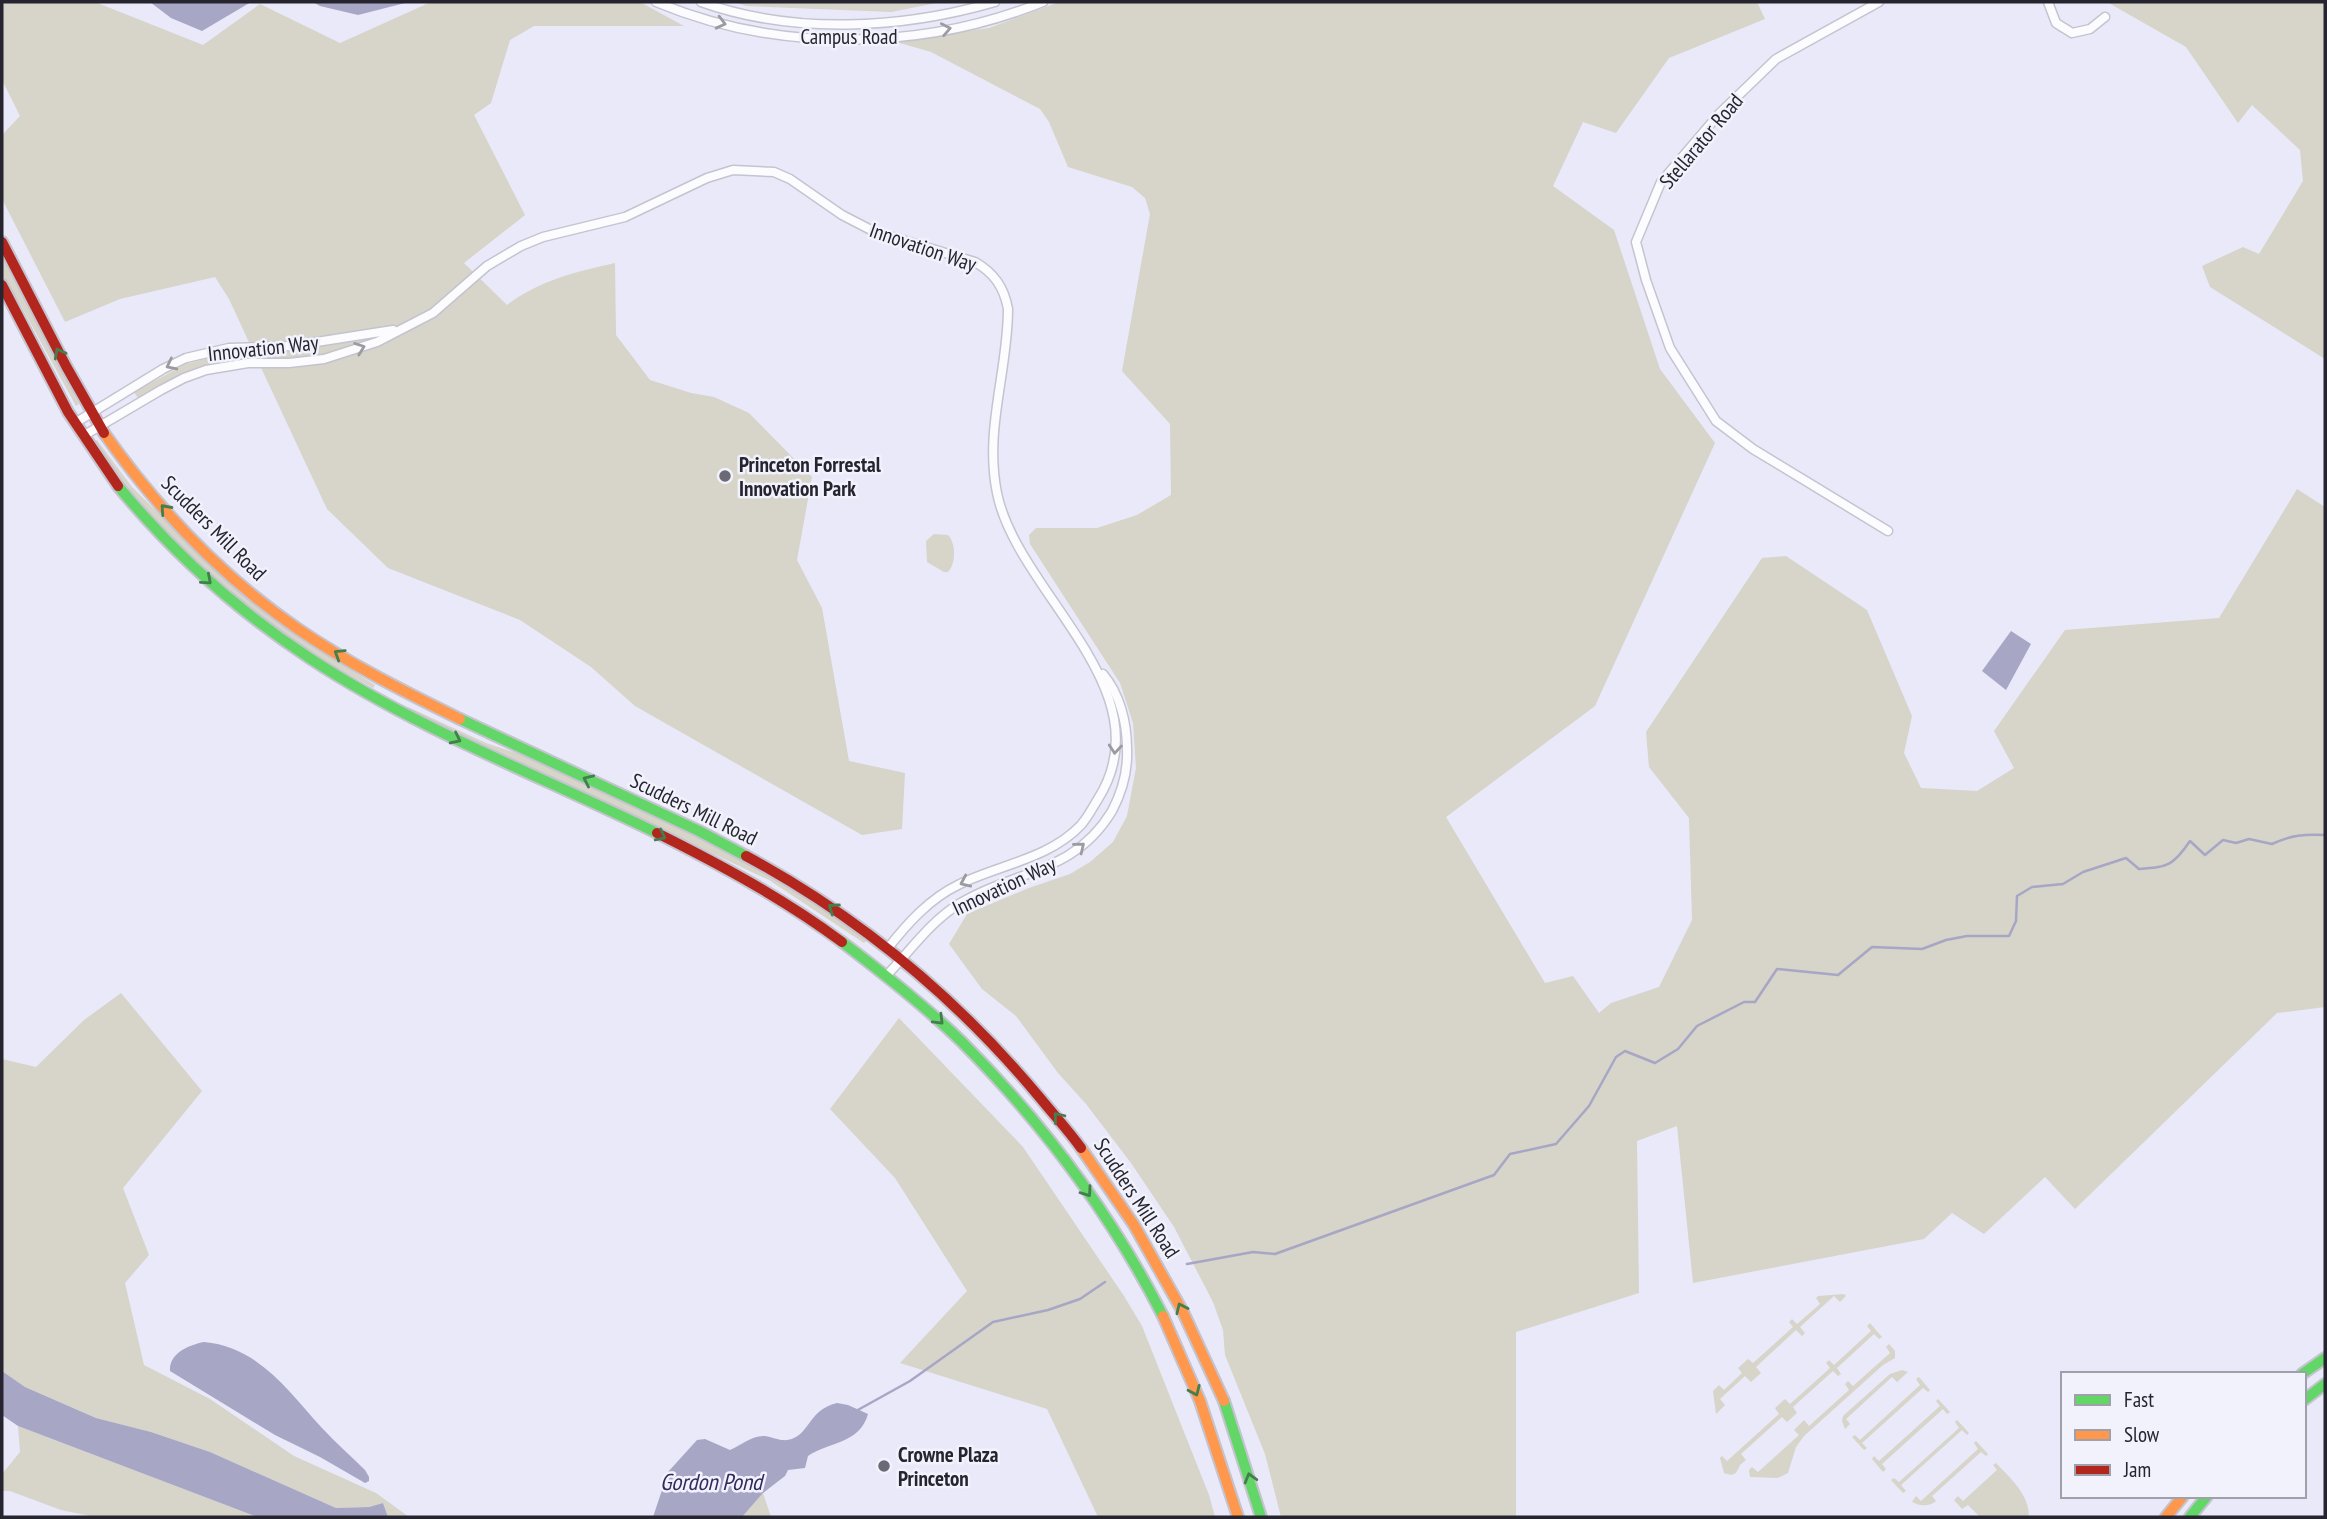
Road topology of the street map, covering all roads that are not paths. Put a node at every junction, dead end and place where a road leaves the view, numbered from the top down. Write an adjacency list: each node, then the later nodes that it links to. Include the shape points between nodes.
1 (656, 2): 4 (street, Campus Road, one-way to 4, via 765,33 855,40 946,29)
2 (701, 2): 3 (street, Campus Road, via 756,16 862,24 914,20)
3 (995, 2)
4 (1043, 2)
5 (1879, 2): 17 (street, Stellarator Road, via 1776,59 1719,114 1661,182 1636,242 1670,348 1716,421)
6 (2048, 2): 7 (street, via 2056,23 2073,33 2090,29)
7 (2105, 18)
8 (2, 242): 13 (main road, Scudders Mill Road, one-way to 8)
9 (2, 285): 14 (main road, Scudders Mill Road)
10 (407, 327): 11 (street, Innovation Way); 12 (street, Innovation Way, one-way to 10, via 377,342); 18 (street, Innovation Way, via 433,313 486,266 521,246 625,217 733,170 774,172 873,231 975,262 999,283 1008,309 992,430 997,496 1011,535)
11 (310, 343): 12 (street); 13 (street, Innovation Way, one-way to 13, via 229,348 186,358)
12 (312, 361): 15 (street, Innovation Way, via 206,370)
13 (91, 413): 14 (street, Innovation Way); 15 (main road, Scudders Mill Road)
14 (75, 424): 16 (main road, Scudders Mill Road)
15 (99, 426): 16 (street, Innovation Way); 19 (main road, Scudders Mill Road, one-way to 15, via 819,898 743,853 451,716 346,659 283,618 227,572 174,519)
16 (83, 436): 21 (main road, Scudders Mill Road, one-way to 21, via 123,491 193,568 303,655 394,708 718,864 776,896)
17 (1888, 531)
18 (1092, 661): 19 (street, Innovation Way, one-way to 19, via 1114,714 1116,754 1107,783 1086,819 1049,849 942,894); 20 (street, Innovation Way, one-way to 18, via 951,909 1062,860 1099,831 1126,773 1127,732 1109,682)
19 (888, 948): 20 (main road, Scudders Mill Road)
20 (901, 960): 21 (street, Innovation Way); 29 (main road, Scudders Mill Road, one-way to 20, via 1215,1380 1174,1292 1125,1211 1063,1122 1009,1060 957,1007)
21 (887, 975): 28 (main road, Scudders Mill Road, one-way to 28, via 929,1009 1009,1091 1065,1160 1129,1255 1151,1292 1201,1405)
22 (2325, 1358): 23 (main road)
23 (2305, 1372)
24 (2325, 1384): 25 (main road)
25 (2306, 1398)
26 (2181, 1498): 30 (main road)
27 (2205, 1498): 31 (main road)
28 (1238, 1517)
29 (1261, 1517)
30 (2166, 1517)
31 (2189, 1517)

